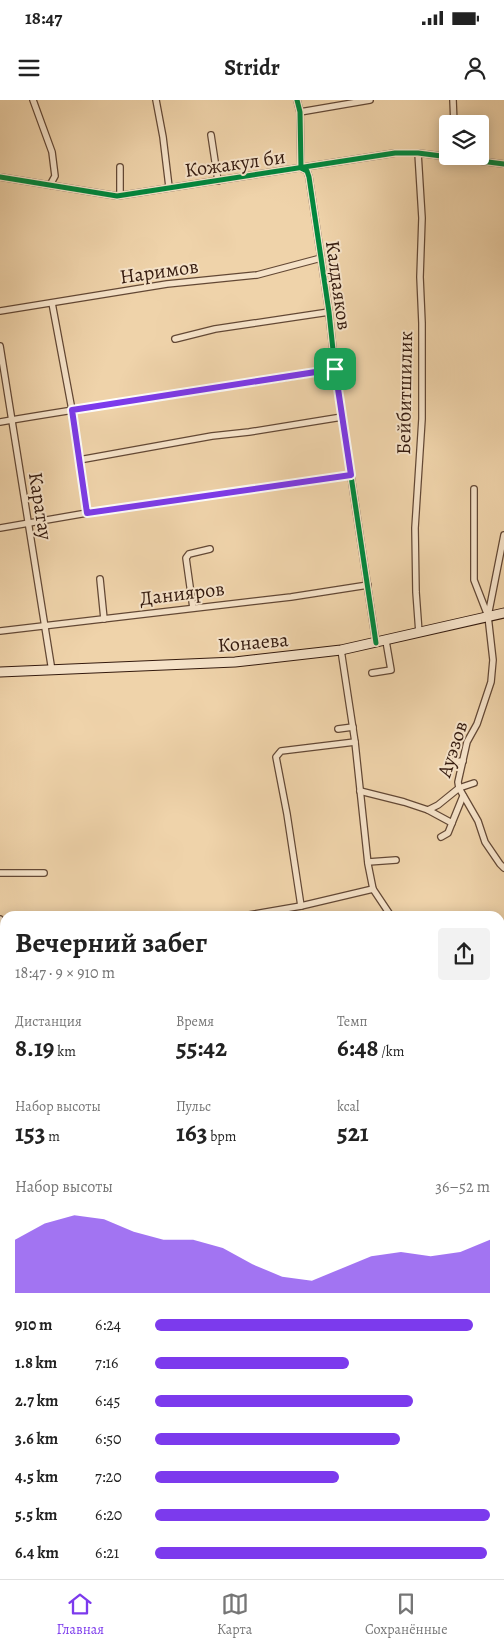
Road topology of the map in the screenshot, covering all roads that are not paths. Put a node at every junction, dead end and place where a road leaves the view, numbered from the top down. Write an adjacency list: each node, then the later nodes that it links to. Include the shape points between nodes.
1 (33, 100): 17 (street, via 52,152 55,176)
2 (156, 100): 18 (street)
3 (297, 100): 6 (street, Калдаяков)
4 (370, 100): 6 (street)
5 (453, 100): 7 (street)
6 (300, 112): 14 (street, Калдаяков)
7 (454, 115)
8 (211, 136): 16 (street)
9 (418, 153): 10 (street, Кожакул би); 14 (street, Кожакул би, via 395,153); 47 (street, Бейбитшилик, via 422,218 422,419 415,528)
10 (439, 155)
11 (489, 162): 12 (street, Кожакул би)
12 (504, 164)
13 (120, 166): 19 (street)
14 (301, 168): 16 (street, Кожакул би); 20 (street, Калдаяков, via 309,177)
15 (0, 178): 17 (street, Кожакул би)
16 (218, 181): 18 (street, Кожакул би)
17 (50, 185): 19 (street, Кожакул би)
18 (169, 187): 19 (street, Кожакул би)
19 (120, 195)
20 (321, 258): 21 (street, Наримов, via 257,275 167,284); 23 (street, Калдаяков)
21 (52, 303): 22 (street, Наримов); 27 (street)
22 (0, 311)
23 (328, 312): 24 (street, via 215,329); 26 (street, Калдаяков)
24 (175, 339)
25 (0, 346): 29 (street, Каратау)
26 (335, 369): 27 (street); 28 (street, Калдаяков)
27 (72, 410): 29 (street); 31 (street)
28 (342, 417): 31 (street); 32 (street, Калдаяков)
29 (11, 420): 30 (street); 35 (street, Каратау)
30 (0, 422)
31 (78, 460): 34 (street)
32 (351, 475): 34 (street); 40 (street, Калдаяков)
33 (474, 489): 43 (street, via 474,580)
34 (87, 513): 35 (street)
35 (28, 523): 36 (street); 45 (street, Каратау)
36 (0, 528)
37 (504, 535): 43 (street)
38 (210, 550): 41 (street, via 189,554 186,558)
39 (100, 579): 44 (street)
40 (368, 585): 41 (street, Данияров); 49 (street, Калдаяков)
41 (193, 608): 44 (street, Данияров)
42 (504, 613): 43 (main road, Конаева)
43 (488, 616): 47 (main road, Конаева); 57 (street, Ауэзов, via 493,660 491,682 477,724 467,742)
44 (104, 619): 45 (street, Данияров)
45 (44, 626): 46 (street, Данияров); 51 (street, Каратау)
46 (0, 631)
47 (419, 633): 48 (main road, Конаева)
48 (386, 641): 49 (main road, Конаева); 53 (street, via 392,670)
49 (376, 643): 50 (main road, Конаева)
50 (341, 650): 51 (main road, Конаева, via 235,662); 54 (street)
51 (52, 670): 52 (main road, Конаева)
52 (0, 672)
53 (372, 673)
54 (353, 727): 55 (street); 56 (street)
55 (338, 729)
56 (355, 742): 61 (street); 72 (street, via 281,751 276,757)
57 (463, 761): 58 (street); 60 (street, Ауэзов)
58 (451, 762)
59 (474, 783): 60 (street)
60 (459, 788): 62 (street); 63 (street, Ауэзов)
61 (360, 791): 63 (street); 67 (street)
62 (463, 796): 64 (street); 68 (street, via 478,820 485,842)
63 (428, 810): 64 (street)
64 (452, 823): 65 (street, via 448,833)
65 (441, 837)
66 (396, 860): 67 (street)
67 (368, 862): 71 (street)
68 (504, 868)
69 (0, 873): 70 (street)
70 (44, 873)
71 (373, 889): 72 (street); 74 (street)
72 (301, 906): 73 (street)
73 (272, 911)
74 (388, 911)

